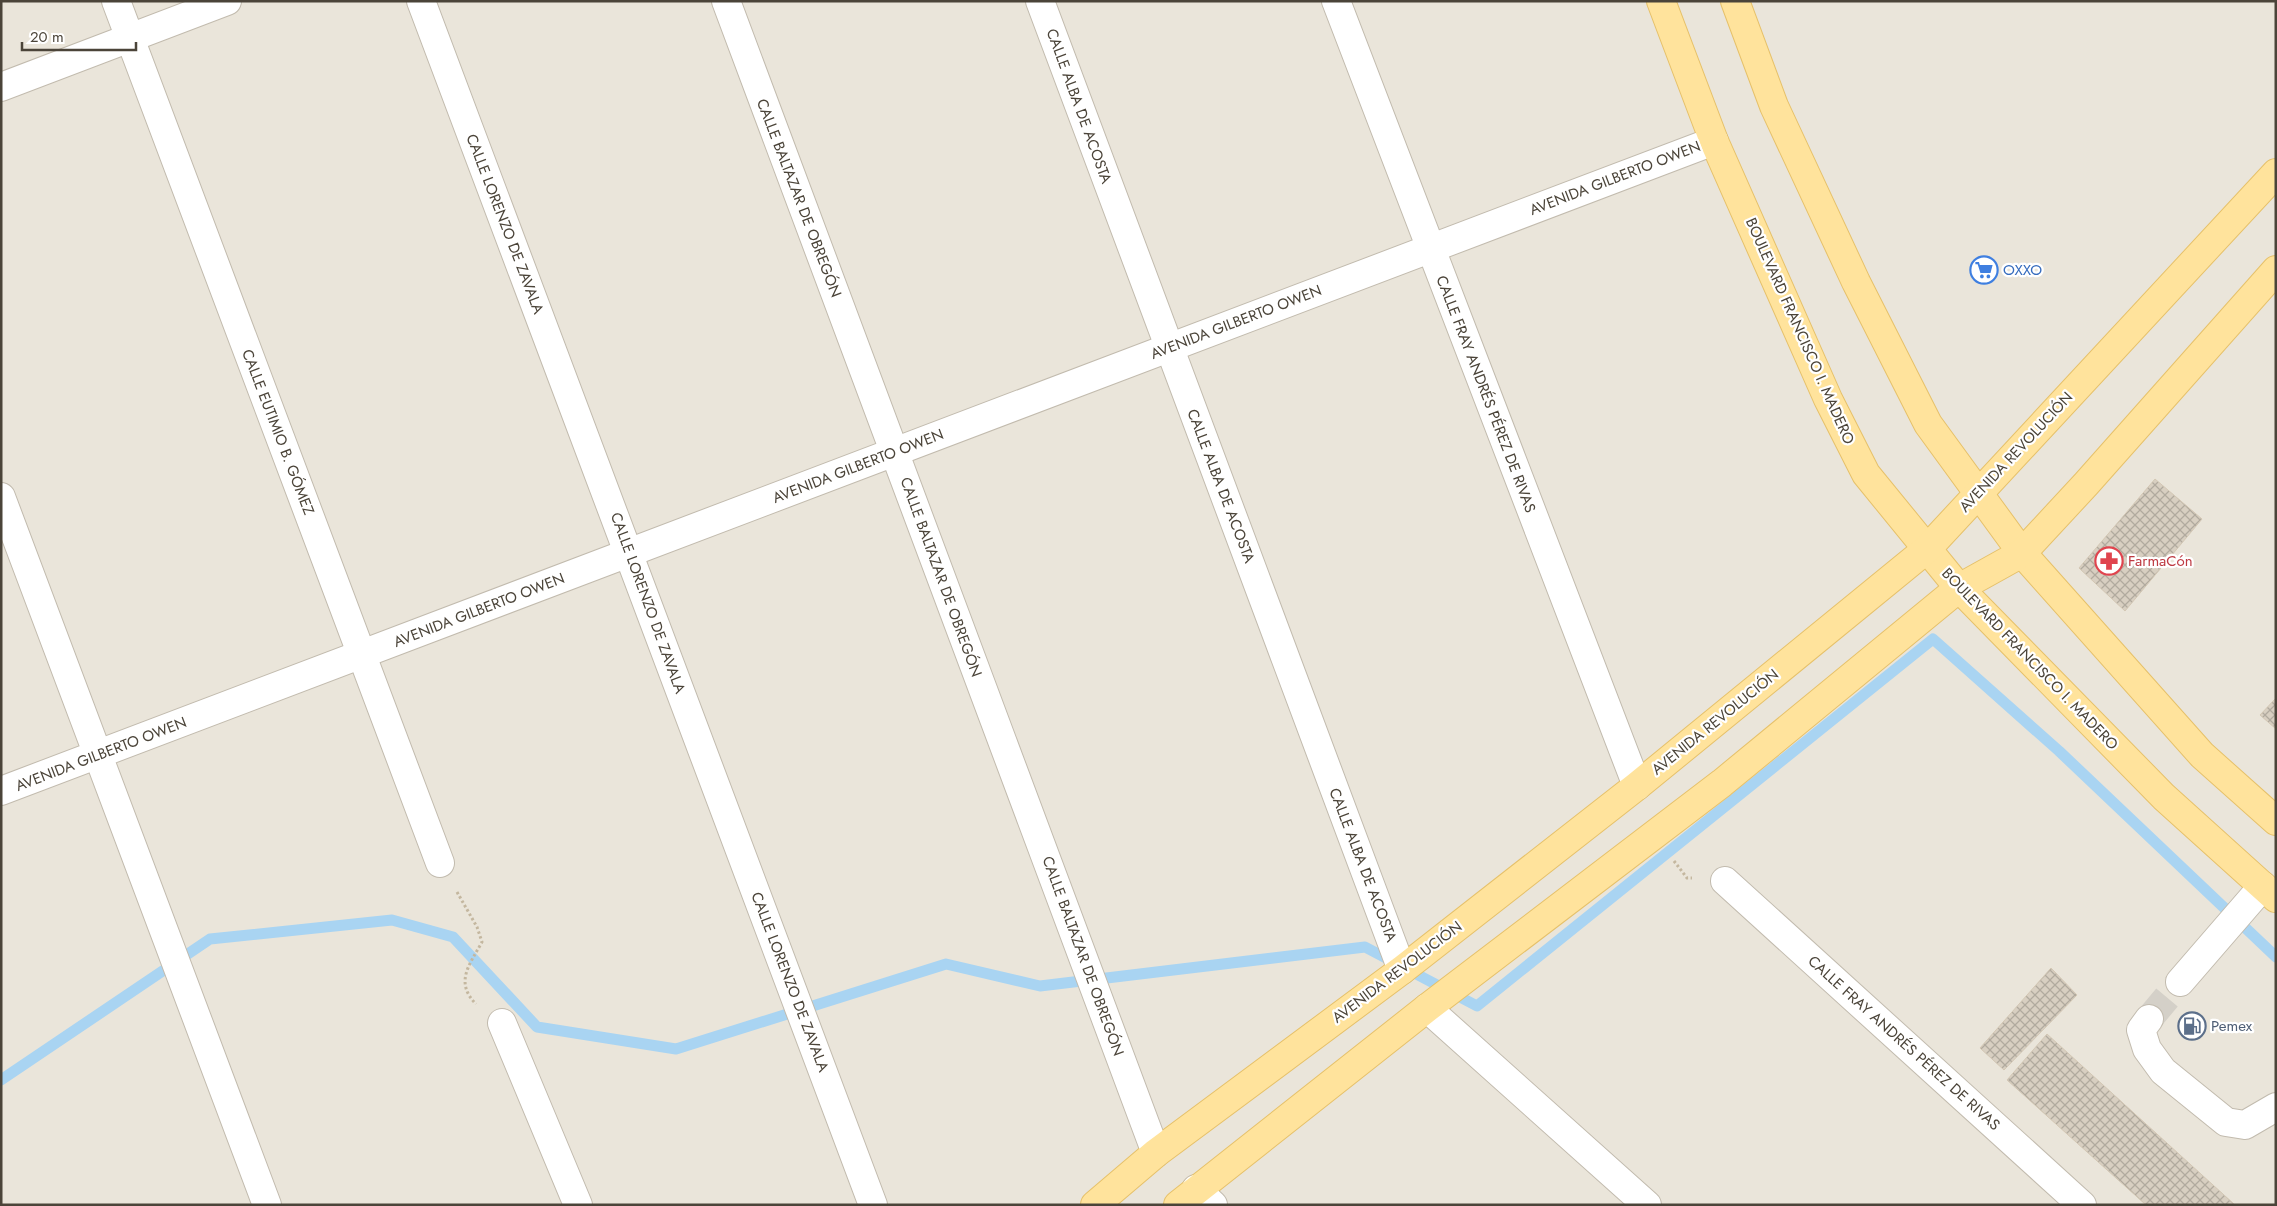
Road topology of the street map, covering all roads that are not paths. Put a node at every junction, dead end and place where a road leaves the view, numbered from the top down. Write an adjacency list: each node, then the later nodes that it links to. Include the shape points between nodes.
1 (116, 1): 9 (street, CALLE EUTIMIO B. GÓMEZ)
2 (228, 1): 9 (street)
3 (421, 1): 20 (street, CALLE LORENZO DE ZAVALA)
4 (726, 1): 16 (street, CALLE BALTAZAR DE OBREGÓN)
5 (1040, 1): 15 (street, CALLE ALBA DE ACOSTA)
6 (1336, 1): 13 (street, CALLE FRAY ANDRÉS PÉREZ DE RIVAS)
7 (1661, 1): 11 (main road, BOULEVARD FRANCISCO I. MADERO)
8 (1735, 1): 17 (main road, via 1774,106 1856,282 1928,424)
9 (130, 38): 10 (street); 23 (street, CALLE EUTIMIO B. GÓMEZ)
10 (1, 87)
11 (1714, 141): 13 (street, AVENIDA GILBERTO OWEN); 19 (main road, BOULEVARD FRANCISCO I. MADERO, via 1828,399 1866,474)
12 (2276, 173): 17 (main road, AVENIDA REVOLUCIÓN)
13 (1430, 248): 15 (street, AVENIDA GILBERTO OWEN); 25 (street, CALLE FRAY ANDRÉS PÉREZ DE RIVAS)
14 (2276, 270): 21 (main road)
15 (1169, 348): 16 (street, AVENIDA GILBERTO OWEN); 31 (street, CALLE ALBA DE ACOSTA)
16 (895, 452): 20 (street, AVENIDA GILBERTO OWEN); 37 (street, CALLE BALTAZAR DE OBREGÓN)
17 (1977, 493): 19 (main road, AVENIDA REVOLUCIÓN); 21 (main road)
18 (1, 497): 24 (street)
19 (1927, 549): 22 (main road, BOULEVARD FRANCISCO I. MADERO); 25 (main road, AVENIDA REVOLUCIÓN)
20 (629, 553): 23 (street, AVENIDA GILBERTO OWEN); 41 (street, CALLE LORENZO DE ZAVALA)
21 (2022, 553): 22 (main road); 27 (main road, via 2202,755)
22 (1959, 588): 30 (main road, BOULEVARD FRANCISCO I. MADERO, via 2164,797); 33 (main road, via 1722,783)
23 (362, 654): 24 (street, AVENIDA GILBERTO OWEN); 28 (street, CALLE EUTIMIO B. GÓMEZ)
24 (98, 754): 26 (street, AVENIDA GILBERTO OWEN); 39 (street)
25 (1637, 786): 31 (main road, AVENIDA REVOLUCIÓN)
26 (1, 791)
27 (2276, 821)
28 (440, 863)
29 (1726, 881): 44 (street, CALLE FRAY ANDRÉS PÉREZ DE RIVAS)
30 (2269, 892): 32 (street)
31 (1402, 970): 37 (main road, AVENIDA REVOLUCIÓN)
32 (2180, 982)
33 (1427, 1008): 38 (main road); 43 (street)
34 (2149, 1019): 36 (street, via 2141,1030 2147,1049 2163,1071 2226,1122 2245,1125)
35 (502, 1023): 40 (street)
36 (2276, 1107)
37 (1156, 1153): 42 (main road, AVENIDA REVOLUCIÓN)
38 (1196, 1200)
39 (266, 1205)
40 (578, 1205)
41 (873, 1205)
42 (1095, 1205)
43 (1647, 1205)
44 (2082, 1205)

